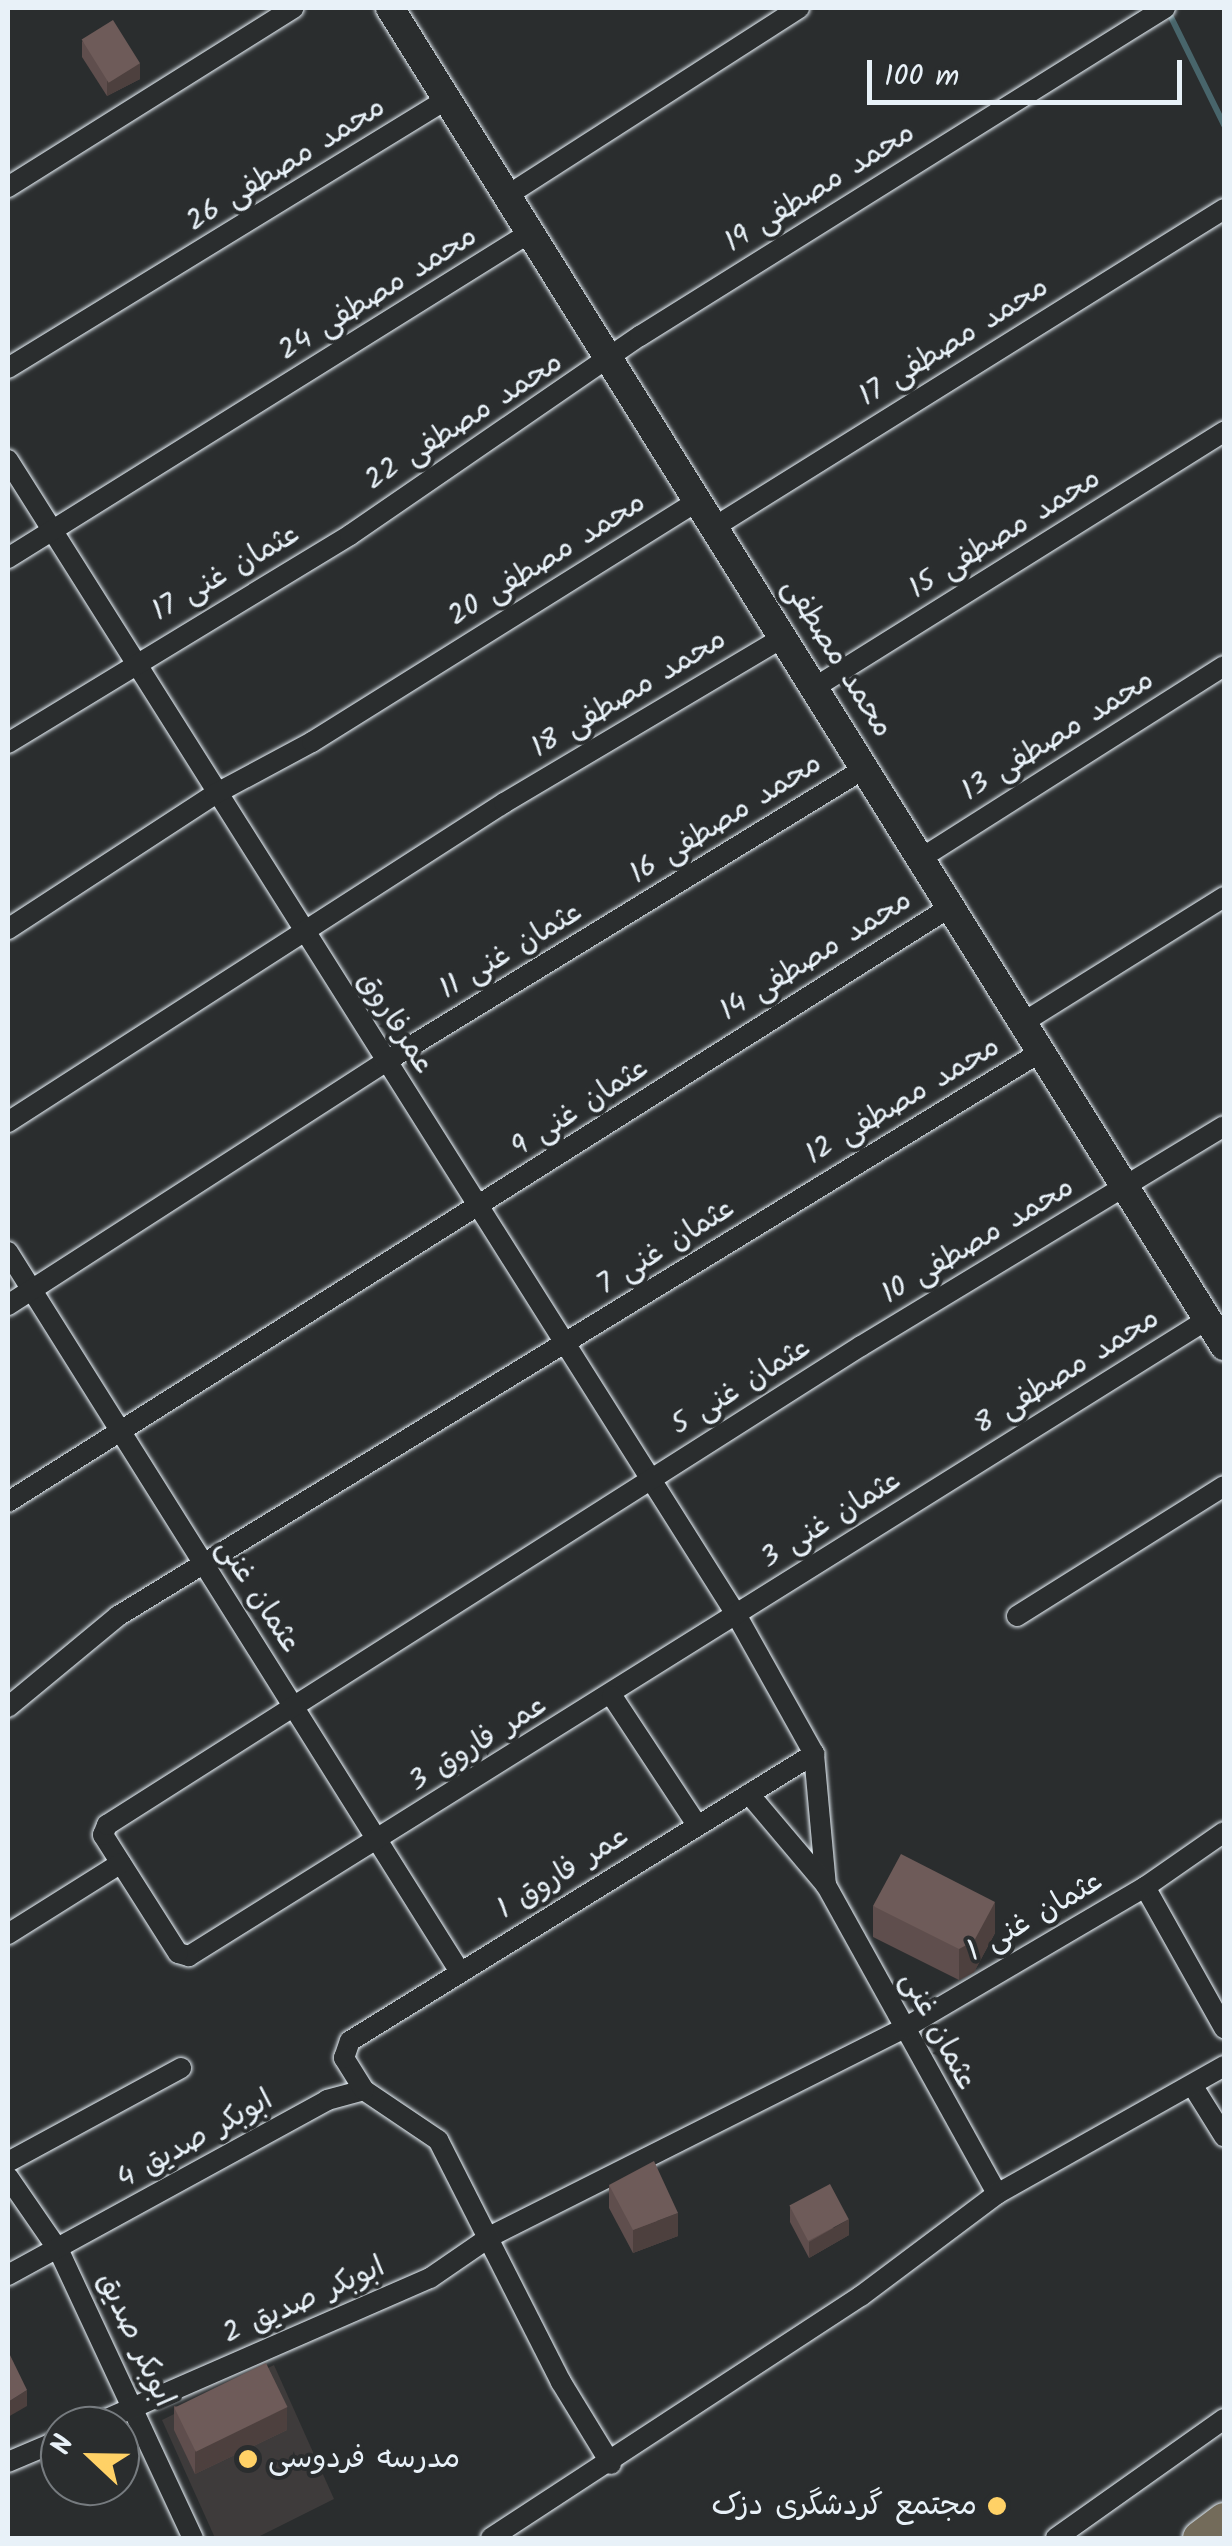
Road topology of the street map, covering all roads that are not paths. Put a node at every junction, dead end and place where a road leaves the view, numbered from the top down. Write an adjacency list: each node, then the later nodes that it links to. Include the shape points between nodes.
1 (293, 8): 6 (street)
2 (390, 8): 5 (street, محمد مصطفی)
3 (799, 8): 7 (street)
4 (1165, 8): 10 (street, محمد مصطفی 19, via 640,336)
5 (447, 99): 7 (street, محمد مصطفی); 11 (street, محمد مصطفی 26)
6 (8, 188)
7 (508, 196): 9 (street, محمد مصطفی)
8 (1224, 209): 15 (street, محمد مصطفی 17)
9 (531, 232): 10 (street, محمد مصطفی); 16 (street, محمد مصطفی 24)
10 (612, 361): 14 (street, محمد مصطفی); 17 (street, محمد مصطفی 22, via 445,465)
11 (8, 368)
12 (1224, 432): 22 (street, محمد مصطفی 15)
13 (8, 460): 16 (street, عمرفاروق)
14 (700, 500): 15 (street, محمد مصطفی); 25 (street, محمد مصطفی 20)
15 (716, 526): 19 (street, محمد مصطفی)
16 (50, 529): 18 (street, محمد مصطفی 24); 20 (street, عمرفاروق)
17 (350, 535): 20 (street, عثمان غنی 17)
18 (8, 558)
19 (785, 636): 22 (street, محمد مصطفی); 31 (street, محمد مصطفی 18, via 504,803)
20 (131, 663): 23 (street, عثمان غنی 17); 25 (street, عمرفاروق)
21 (1224, 666): 26 (street, محمد مصطفی 13)
22 (817, 686): 24 (street, محمد مصطفی)
23 (8, 743)
24 (866, 767): 26 (street, محمد مصطفی); 29 (street, محمد مصطفی 16)
25 (216, 794): 30 (street, محمد مصطفی 20); 31 (street, عمرفاروق)
26 (923, 857): 28 (street, محمد مصطفی)
27 (1224, 897): 32 (street)
28 (952, 906): 32 (street, محمد مصطفی); 34 (street, محمد مصطفی 14)
29 (616, 923): 35 (street, عثمان غنی 11)
30 (8, 929)
31 (302, 934): 35 (street, عمرفاروق); 36 (street, محمد مصطفی 18, via 128,1039)
32 (1024, 1022): 33 (street, محمد مصطفی)
33 (1042, 1051): 38 (street, محمد مصطفی); 39 (street, محمد مصطفی 12)
34 (712, 1057): 40 (street, عثمان غنی 9)
35 (385, 1062): 40 (street, عمرفاروق); 42 (street, عثمان غنی 11)
36 (8, 1122)
37 (1224, 1126): 38 (street, محمد مصطفی 10)
38 (1126, 1187): 44 (street, محمد مصطفی); 46 (street, محمد مصطفی 10)
39 (796, 1202): 45 (street, عثمان غنی 7)
40 (480, 1209): 45 (street, عمرفاروق); 48 (street, عثمان غنی 9)
41 (8, 1252): 42 (street, عثمان غنی)
42 (31, 1290): 43 (street, عثمان غنی 11); 48 (street, عثمان غنی)
43 (8, 1305)
44 (1208, 1319): 47 (street, محمد مصطفی); 49 (street, محمد مصطفی 8)
45 (567, 1343): 50 (street, عمرفاروق); 53 (street, عثمان غنی 7)
46 (861, 1346): 50 (street, عثمان غنی 5)
47 (1224, 1346)
48 (114, 1430): 52 (street, عثمان غنی 9); 53 (street, عثمان غنی)
49 (958, 1476): 54 (street, عثمان غنی 3)
50 (653, 1479): 54 (street, عمرفاروق); 58 (street, عثمان غنی 5)
51 (1224, 1486): 55 (street)
52 (8, 1502)
53 (203, 1567): 57 (street, عثمان غنی 7, via 118,1616); 58 (street, عثمان غنی)
54 (737, 1616): 56 (street, عثمان غنی 3); 59 (street, عثمان غنی)
55 (1016, 1616)
56 (612, 1696): 61 (street); 63 (street, عمر فاروق 3)
57 (8, 1707)
58 (294, 1707): 63 (street, عثمان غنی); 64 (street, عثمان غنی 5, via 102,1828)
59 (814, 1754): 60 (street, عمر فاروق 1); 65 (street, عثمان غنی)
60 (749, 1794): 61 (street, عمر فاروق 1); 65 (street)
61 (697, 1825): 68 (street, عمر فاروق 1)
62 (1224, 1832): 66 (street, عثمان غنی 1)
63 (376, 1842): 64 (street, عمر فاروق 3, via 183,1957); 68 (street, عثمان غنی)
64 (122, 1863): 67 (street)
65 (826, 1885): 69 (street, عثمان غنی)
66 (1145, 1887): 69 (street, عثمان غنی 1); 70 (street)
67 (8, 1934)
68 (460, 1972): 74 (street, عمر فاروق 1, via 350,2042 344,2058)
69 (902, 2028): 75 (street, عثمان غنی 1); 79 (street, عثمان غنی)
70 (1224, 2028)
71 (1224, 2066): 73 (street)
72 (180, 2068): 77 (street)
73 (1194, 2088): 76 (street); 79 (street)
74 (364, 2090): 80 (street, via 438,2140); 81 (street, ابوبکر صدیق 4, via 327,2100)
75 (684, 2136): 80 (street, ابوبکر صدیق 2)
76 (1224, 2136)
77 (8, 2162)
78 (8, 2177): 81 (street, ابوبکر صدیق)
79 (997, 2194): 89 (street, via 861,2296)
80 (491, 2236): 84 (street, ابوبکر صدیق 2, via 430,2278); 89 (street, via 560,2382)
81 (59, 2252): 82 (street, ابوبکر صدیق 4); 83 (street, ابوبکر صدیق)
82 (8, 2275)
83 (134, 2406)
84 (136, 2406)
85 (1224, 2418): 93 (street)
86 (140, 2420): 92 (street, ابوبکر صدیق)
87 (40, 2448): 88 (street)
88 (8, 2462)
89 (611, 2464): 91 (street)
90 (1224, 2520): 94 (highway)
91 (504, 2535)
92 (193, 2538)
93 (1056, 2538)
94 (1200, 2538)

